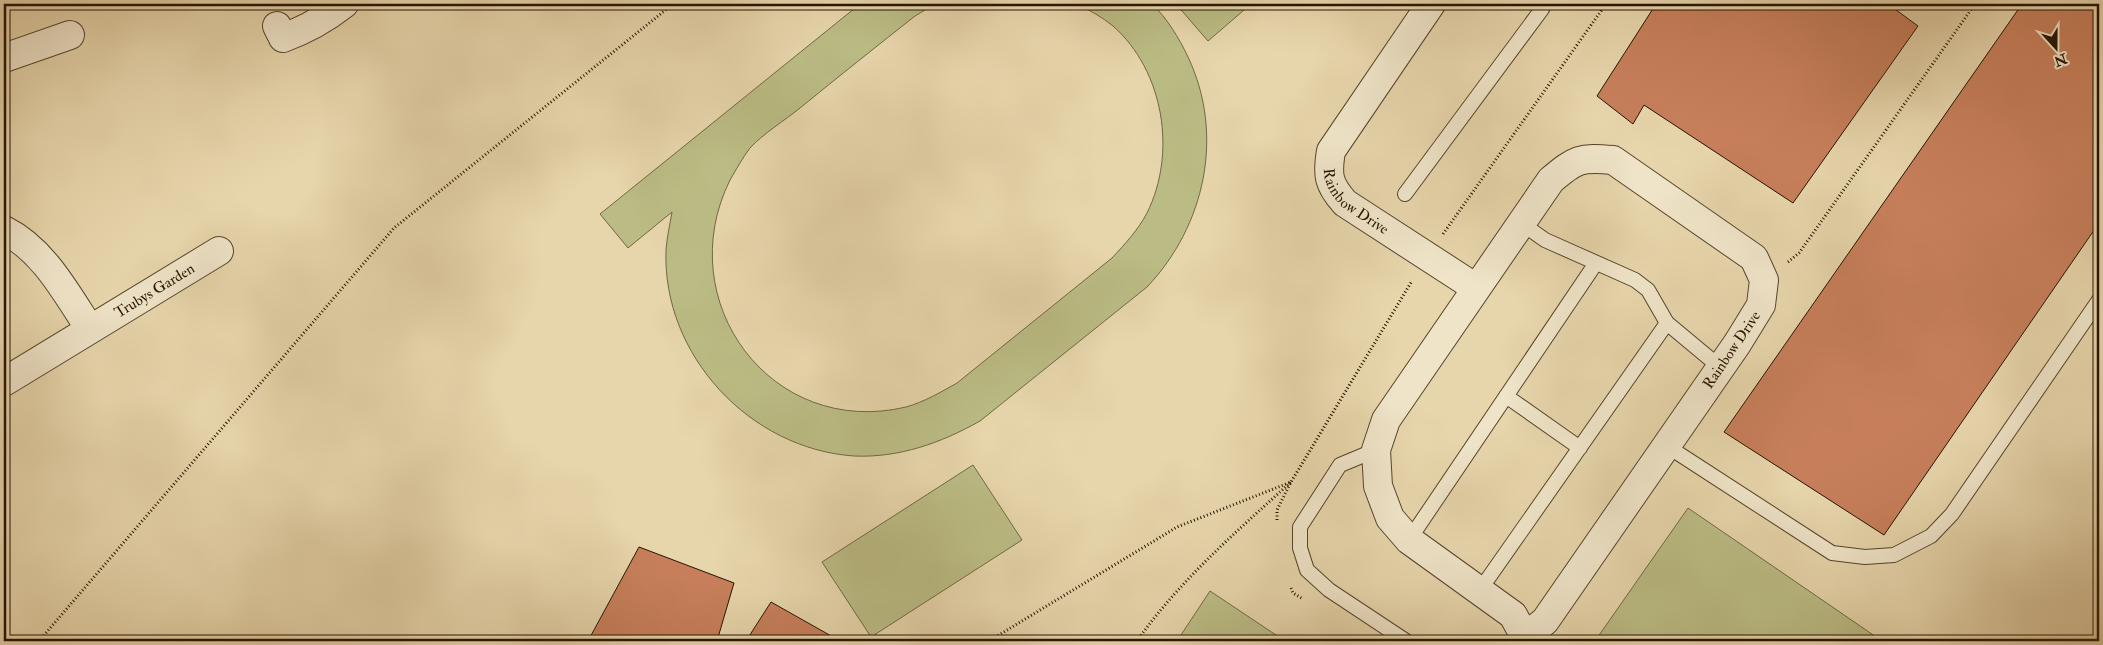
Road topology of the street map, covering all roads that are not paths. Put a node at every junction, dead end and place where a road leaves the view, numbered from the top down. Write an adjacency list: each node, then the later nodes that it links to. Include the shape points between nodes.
1 (344, 4): 4 (street, via 319,22 283,38)
2 (1432, 4): 12 (street, Rainbow Drive, via 1331,151 1328,172 1336,192 1345,203)
3 (1540, 4): 7 (lane, via 1542,9)
4 (277, 26)
5 (70, 36): 6 (street)
6 (4, 58)
7 (1405, 194)
8 (1521, 223): 11 (lane, via 1545,240); 12 (street, Rainbow Drive); 16 (street, Rainbow Drive, via 1551,180 1570,164 1586,158 1613,160 1754,258 1764,280 1762,305)
9 (4, 230): 15 (street, via 48,266)
10 (219, 251): 15 (street, Trubys Garden)
11 (1596, 263): 14 (lane, via 1635,280 1648,290); 18 (lane)
12 (1476, 288): 21 (street, Rainbow Drive, via 1386,420)
13 (2099, 300): 19 (lane, via 1952,514 1930,536 1894,555 1865,557 1832,553)
14 (1667, 323): 16 (lane); 20 (lane)
15 (90, 329): 17 (street, Trubys Garden)
16 (1721, 368): 19 (street, Rainbow Drive)
17 (4, 382)
18 (1506, 396): 20 (lane); 22 (lane)
19 (1667, 446): 24 (street, Rainbow Drive, via 1545,621)
20 (1580, 448): 23 (lane)
21 (1376, 450): 22 (street, Rainbow Drive, via 1378,486 1390,518); 25 (lane, via 1340,465 1300,527 1300,548 1307,570 1314,577)
22 (1409, 540): 23 (street, Rainbow Drive)
23 (1480, 590): 24 (street, Rainbow Drive, via 1512,615)
24 (1525, 639)
25 (1406, 641)

